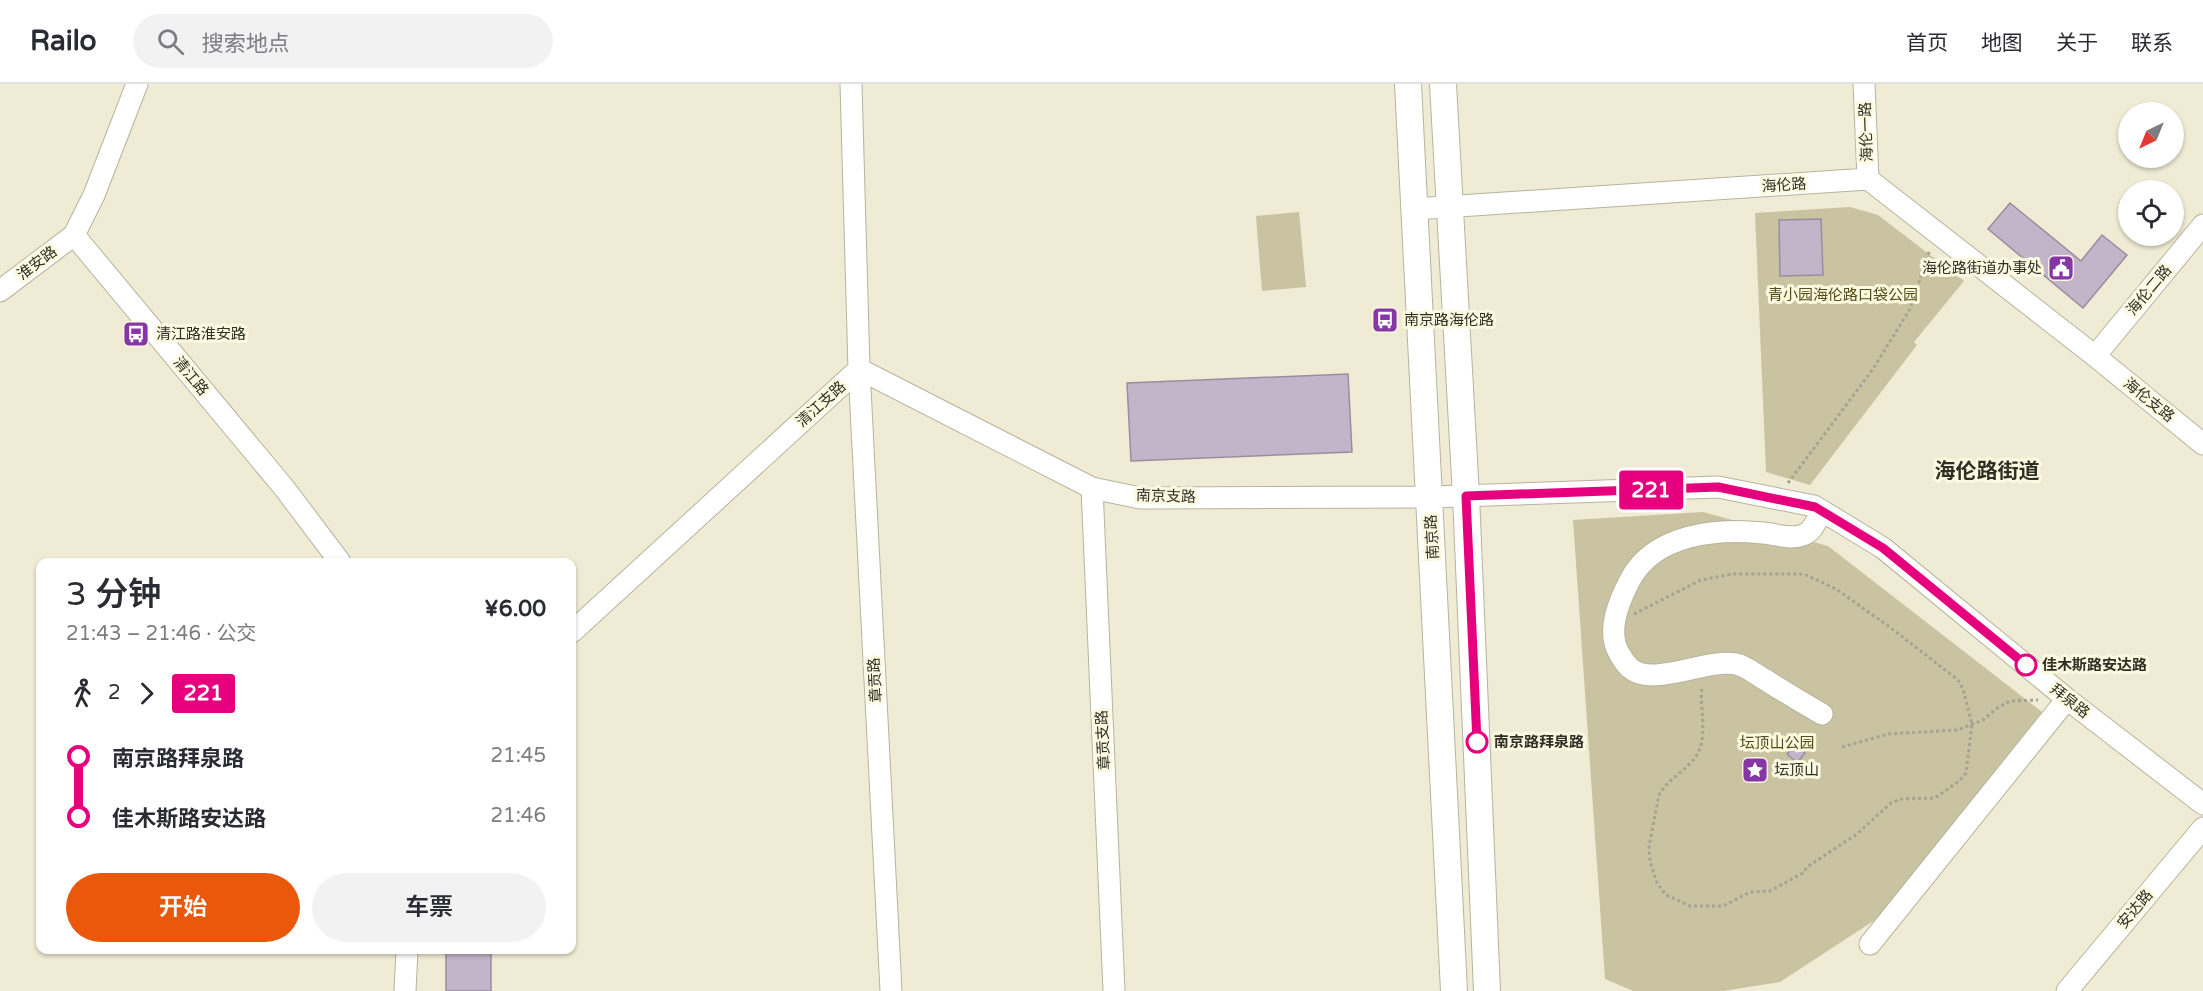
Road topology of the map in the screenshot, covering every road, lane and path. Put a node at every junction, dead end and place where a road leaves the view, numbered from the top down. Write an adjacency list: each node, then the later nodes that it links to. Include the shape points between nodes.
1 (137, 84): 11 (street, via 94,195)
2 (851, 84): 14 (street, 清江支路)
3 (1408, 84): 8 (main road, 南京路)
4 (1443, 84): 7 (main road)
5 (1864, 84): 6 (street, 海伦一路)
6 (1868, 179): 7 (street, 海伦路); 10 (street)
7 (1451, 206): 8 (street, 海伦路); 17 (main road)
8 (1414, 209): 18 (main road, 南京路)
9 (2203, 225): 13 (street, 海伦二路)
10 (1935, 232): 13 (street); 19 (path, via 1910,309 1873,369)
11 (74, 235): 12 (street, 淮安路); 21 (street, 清江路, via 285,489)
12 (0, 291)
13 (2095, 356): 15 (street, 海伦支路)
14 (859, 369): 16 (street, 南京支路); 23 (street, 清江支路); 34 (street, 章贡路)
15 (2203, 444)
16 (1092, 488): 18 (street, 南京支路, via 1140,498); 35 (street, 章贡支路)
17 (1466, 496): 18 (street, 南京支路); 19 (street, 拜泉路, via 1718,487); 37 (main road)
18 (1430, 497): 36 (main road, 南京路)
19 (1776, 499): 20 (street, 拜泉路)
20 (1822, 511): 22 (street, via 1810,531 1793,538 1730,531 1701,534 1659,549 1631,577); 25 (street, 拜泉路, via 1883,548)
21 (337, 558)
22 (1614, 625): 24 (street, via 1616,648 1630,668 1639,673 1659,675); 27 (path, via 1701,580 1732,574 1804,574 1836,588 1958,680)
23 (576, 628)
24 (1722, 663): 26 (street, via 1739,664); 27 (path, via 1703,681 1698,753 1659,795 1649,846 1657,883 1666,895 1690,906 1724,906 1750,892 1770,891 1803,873 1806,867 1857,834 1891,803 1935,798 1966,773)
25 (2067, 699): 27 (path, via 2010,701); 29 (street, 拜泉路); 31 (street)
26 (1822, 714)
27 (1972, 724): 28 (path, via 1956,730 1888,734)
28 (1842, 747)
29 (2203, 804)
30 (2203, 828): 38 (street, 安达路)
31 (1870, 944)
32 (407, 954): 33 (street)
33 (405, 991)
34 (891, 991)
35 (1114, 991)
36 (1454, 991)
37 (1487, 991)
38 (2067, 991)

